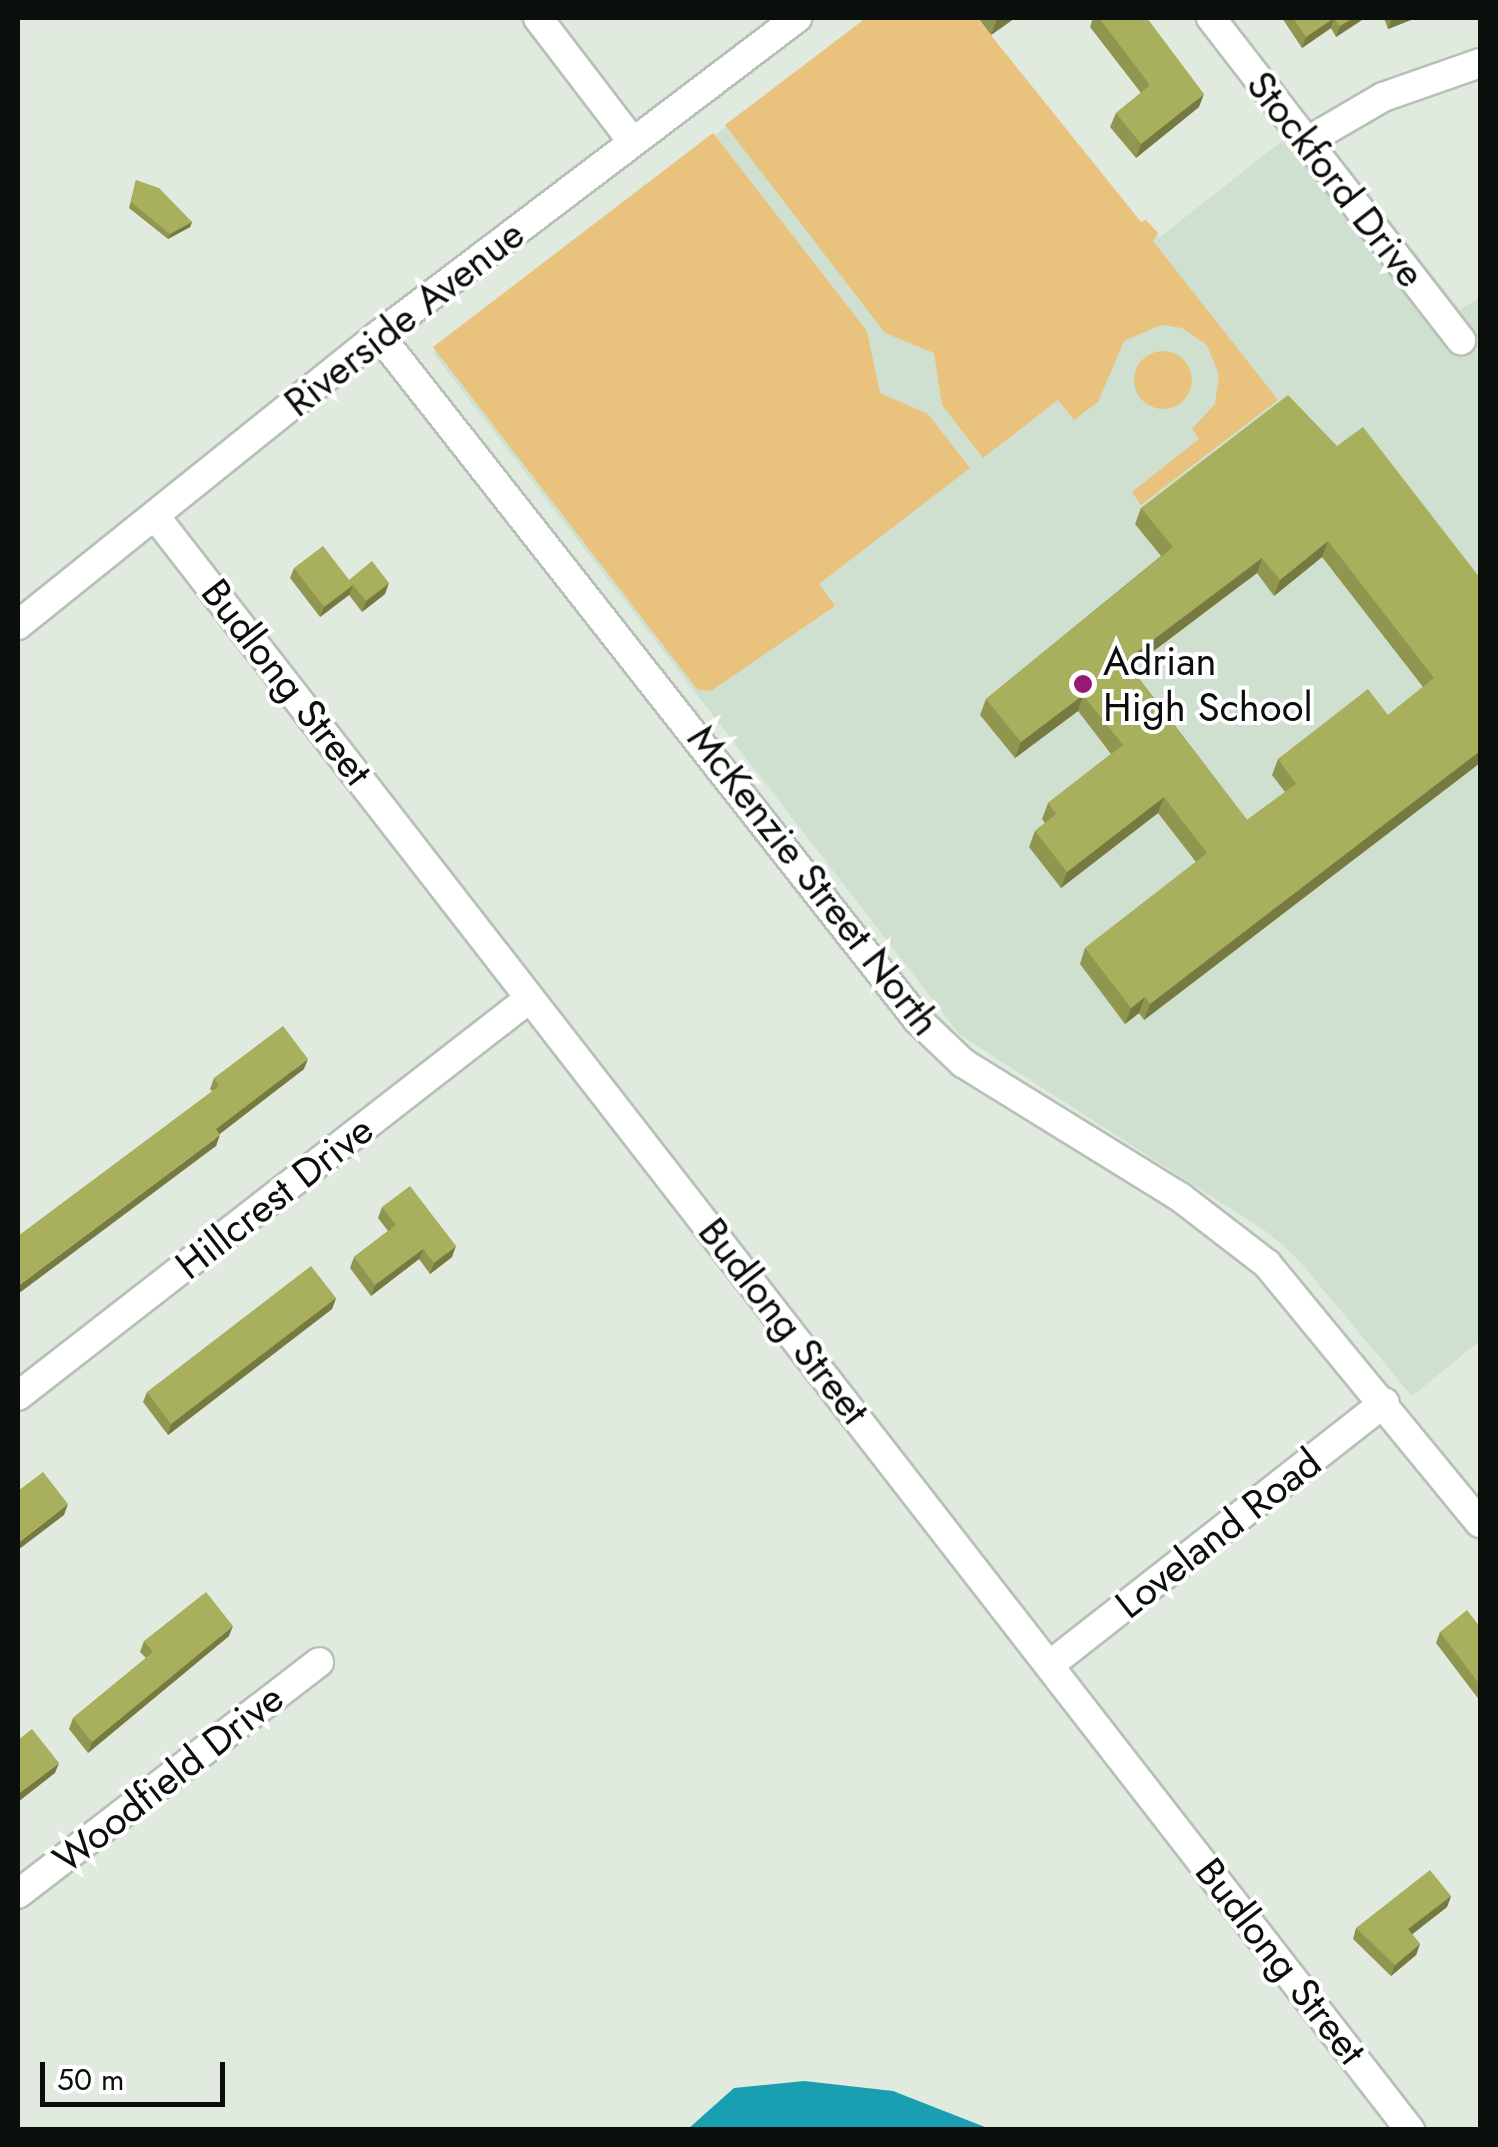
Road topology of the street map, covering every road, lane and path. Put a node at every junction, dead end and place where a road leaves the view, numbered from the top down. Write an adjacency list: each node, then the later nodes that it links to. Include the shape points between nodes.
1 (538, 18): 5 (street)
2 (797, 18): 5 (street, Riverside Avenue)
3 (1211, 18): 6 (street, Stockford Drive)
4 (1480, 63): 6 (street, via 1383,97)
5 (632, 141): 7 (street, Riverside Avenue)
6 (1306, 142): 8 (street, Stockford Drive)
7 (379, 336): 9 (street, Riverside Avenue); 13 (street, McKenzie Street North, via 918,1019 963,1063 1222,1226 1301,1297)
8 (1461, 340)
9 (155, 516): 10 (street, Riverside Avenue); 11 (street, Budlong Street)
10 (18, 625)
11 (530, 998): 12 (street, Hillcrest Drive); 16 (street, Budlong Street)
12 (18, 1396)
13 (1385, 1402): 14 (street, McKenzie Street North); 16 (street, Loveland Road)
14 (1480, 1523)
15 (319, 1662): 17 (street, Woodfield Drive)
16 (1051, 1664): 18 (street, Budlong Street)
17 (18, 1894)
18 (1410, 2130)

